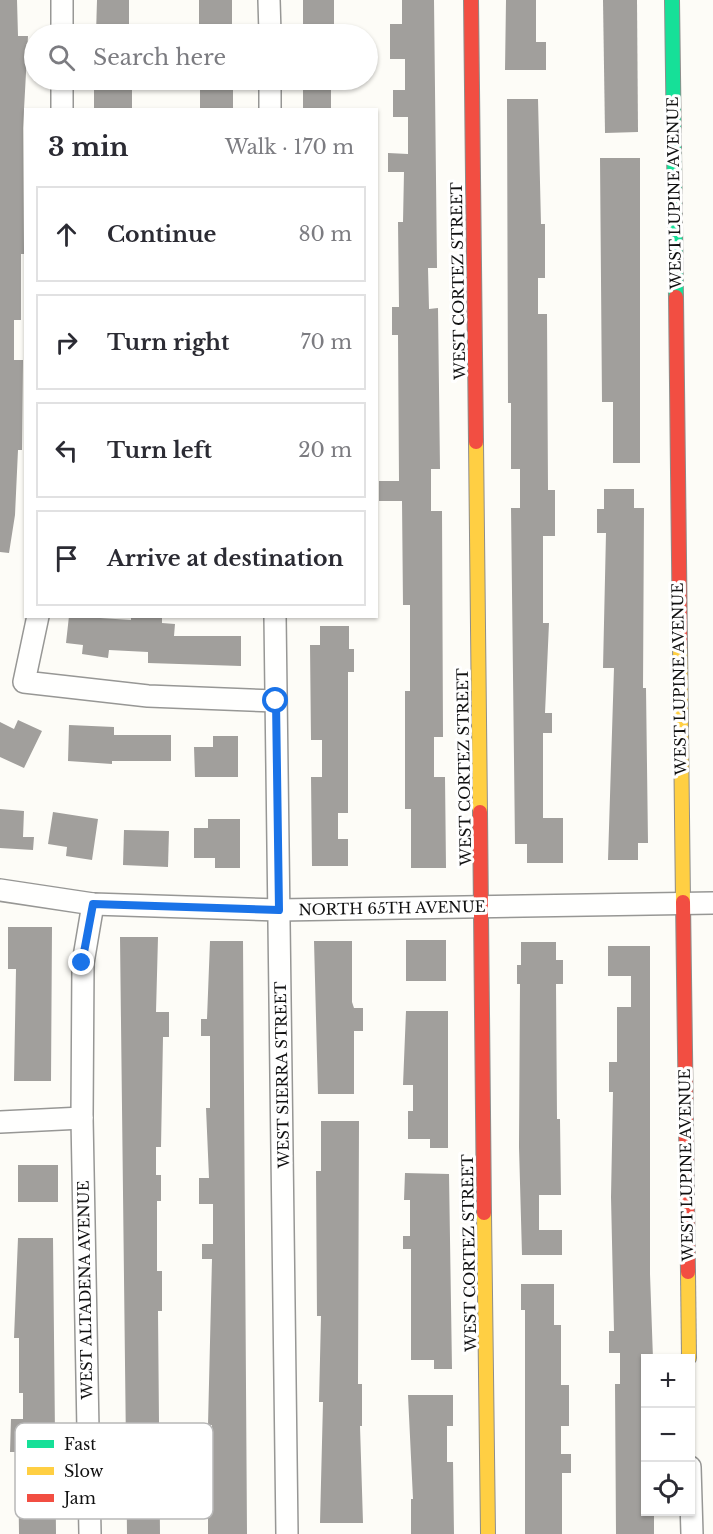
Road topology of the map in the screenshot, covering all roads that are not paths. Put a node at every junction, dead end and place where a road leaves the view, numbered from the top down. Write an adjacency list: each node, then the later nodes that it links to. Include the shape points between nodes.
1 (62, 0): 5 (street)
2 (269, 0): 6 (street)
3 (471, 0): 18 (street, WEST CORTEZ STREET)
4 (672, 0): 17 (street, WEST LUPINE AVENUE)
5 (62, 24)
6 (270, 24)
7 (62, 90): 9 (street)
8 (270, 90): 10 (street)
9 (62, 108)
10 (270, 108)
11 (38, 618): 13 (street, via 24,682 148,696)
12 (275, 618): 13 (street, WEST SIERRA STREET)
13 (276, 701): 19 (street, WEST SIERRA STREET)
14 (0, 890): 16 (street, NORTH 65TH AVENUE)
15 (713, 903): 17 (street, NORTH 65TH AVENUE)
16 (93, 904): 19 (street, NORTH 65TH AVENUE); 20 (street, WEST ALTADENA AVENUE, via 82,963)
17 (682, 904): 18 (street, NORTH 65TH AVENUE); 22 (street, WEST LUPINE AVENUE)
18 (482, 907): 19 (street, NORTH 65TH AVENUE); 28 (street, WEST CORTEZ STREET)
19 (279, 910): 27 (street, WEST SIERRA STREET)
20 (82, 1118): 21 (street); 23 (street, WEST ALTADENA AVENUE)
21 (0, 1122)
22 (689, 1354)
23 (88, 1423)
24 (691, 1516): 29 (street)
25 (90, 1519): 26 (street, WEST ALTADENA AVENUE)
26 (90, 1534)
27 (287, 1534)
28 (488, 1534)
29 (692, 1534)

